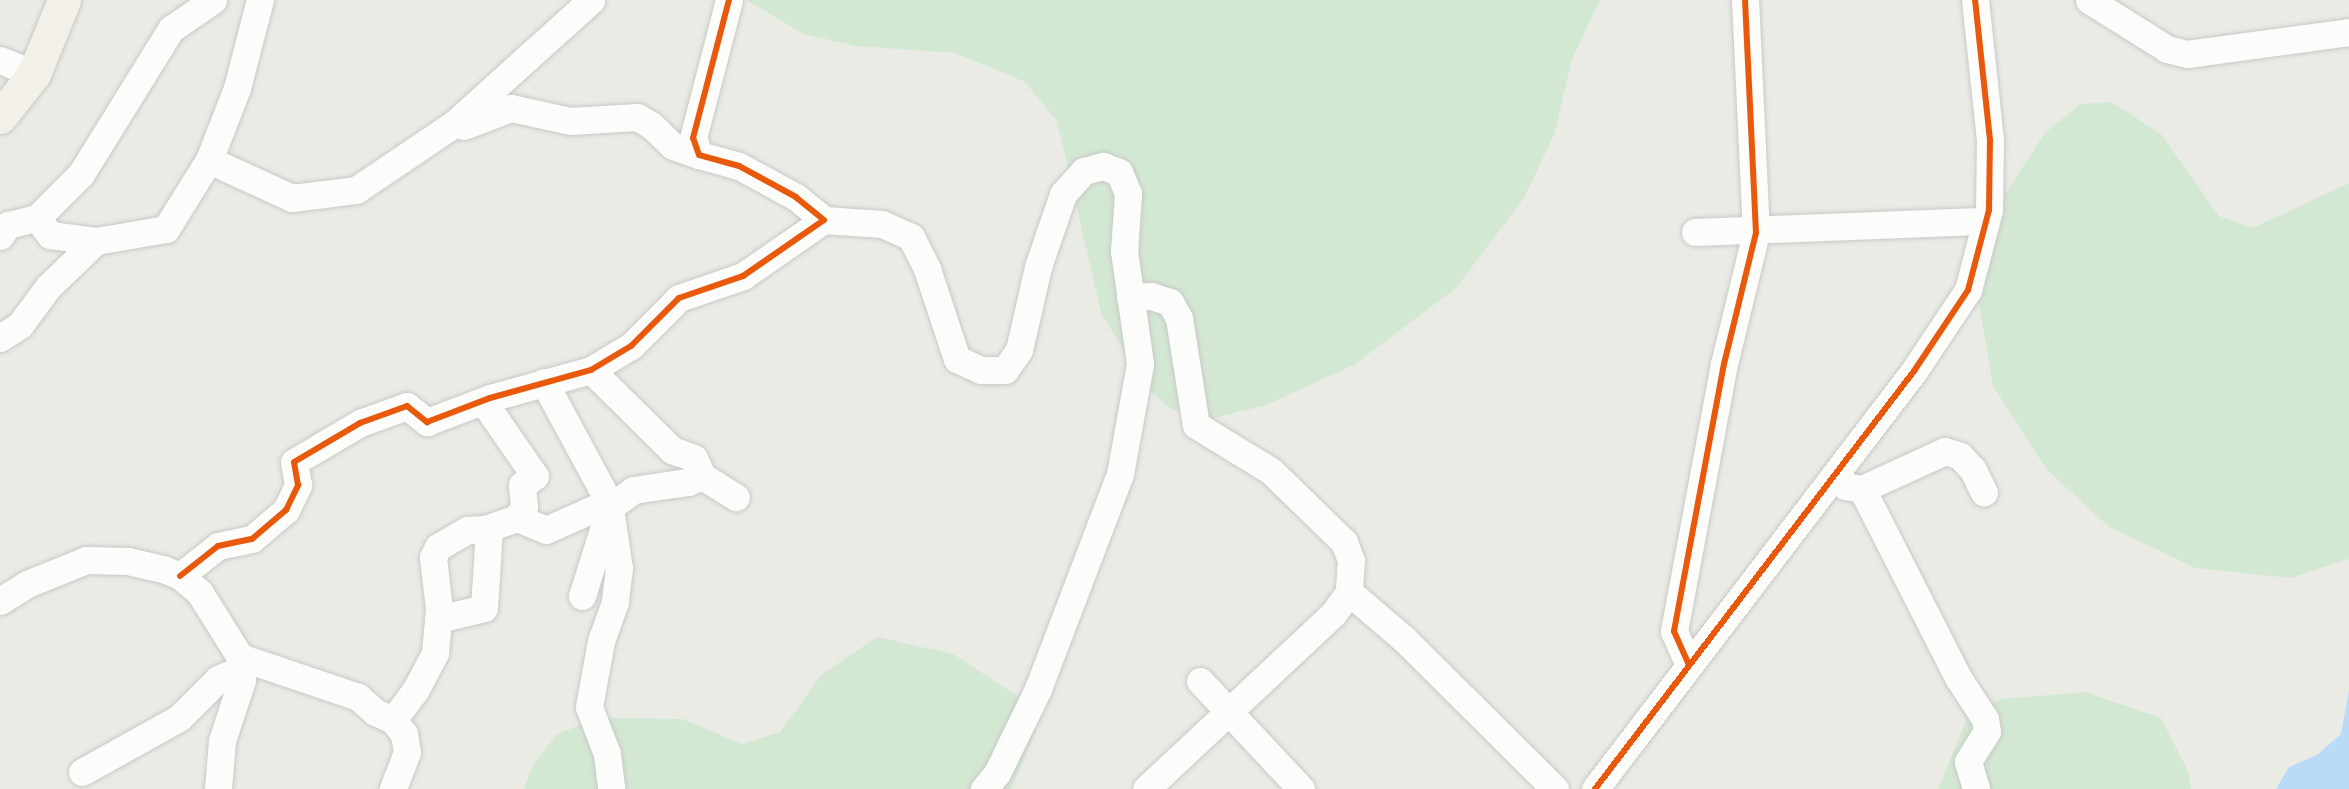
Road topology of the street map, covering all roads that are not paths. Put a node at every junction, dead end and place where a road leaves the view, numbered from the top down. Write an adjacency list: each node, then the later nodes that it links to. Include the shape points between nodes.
1 (64, 0): 13 (main road)
2 (177, 0): 10 (street)
3 (213, 0): 10 (street)
4 (260, 0): 17 (street, via 237,88)
5 (591, 0): 15 (street)
6 (729, 0): 16 (street, via 693,138)
7 (1745, 0): 22 (street)
8 (1975, 0): 20 (street, via 1990,140)
9 (2089, 0): 11 (street, via 2167,50 2187,54)
10 (171, 29): 18 (street, via 81,174)
11 (2349, 33)
12 (0, 60): 13 (street)
13 (34, 74): 14 (main road)
14 (0, 117)
15 (454, 124): 16 (street, via 460,127 511,108 570,121 637,117 673,146); 17 (street, via 356,190 292,198)
16 (699, 155): 19 (street, via 749,171 796,197)
17 (209, 160): 24 (street, via 166,229)
18 (37, 218): 23 (street, via 8,225); 24 (street, via 50,235)
19 (824, 220): 25 (street, via 882,224 911,237 927,269 957,359 981,370 1005,370 1019,350 1038,267 1063,194 1084,171 1103,166 1119,172 1128,193 1124,251); 27 (street, via 743,276 678,298 631,346)
20 (1986, 221): 22 (street); 31 (street, via 1968,290 1914,371)
21 (1695, 232): 22 (street)
22 (1756, 233): 44 (street, via 1724,364 1674,632)
23 (0, 236)
24 (96, 241): 26 (street, via 48,287 20,325)
25 (1130, 297): 39 (street, via 1151,296 1170,303 1179,318 1196,425 1271,471 1344,542 1351,560); 52 (street, via 1140,363 1120,474 1038,689 997,773)
26 (0, 338)
27 (591, 370): 28 (street); 30 (street, via 672,450 694,458)
28 (544, 382): 29 (street); 35 (street)
29 (483, 401): 36 (street, via 534,476 522,485 524,507); 38 (street, via 427,422 407,406 360,423 294,462 298,485 286,510 252,538 218,546)
30 (702, 476): 34 (street); 35 (street, via 688,482 633,490)
31 (1829, 484): 32 (street); 44 (street)
32 (1862, 489): 33 (street, via 1945,451 1960,456 1973,470); 57 (street, via 1959,679 1985,719 1987,731 1968,762)
33 (1984, 494)
34 (736, 497)
35 (609, 505): 36 (street, via 546,530); 40 (street); 51 (street, via 619,568 589,707 607,754)
36 (517, 518): 37 (street)
37 (489, 528): 42 (street, via 483,608); 42 (street, via 467,530 438,547 433,557)
38 (180, 576): 41 (street, via 128,561 86,560 27,584); 43 (street, via 200,593)
39 (1349, 592): 46 (street, via 1333,614); 55 (street, via 1404,639)
40 (582, 596)
41 (0, 601)
42 (438, 619): 47 (street, via 435,653 415,691)
43 (240, 663): 47 (street, via 357,697); 48 (street, via 179,718); 49 (street, via 242,680 222,741)
44 (1689, 665): 56 (street)
45 (1200, 681): 46 (street)
46 (1228, 713): 53 (street); 54 (street)
47 (393, 720): 50 (street, via 404,734 407,752)
48 (82, 772)
49 (218, 789)
50 (393, 789)
51 (611, 789)
52 (984, 789)
53 (1146, 789)
54 (1301, 789)
55 (1555, 789)
56 (1595, 789)
57 (1976, 789)

